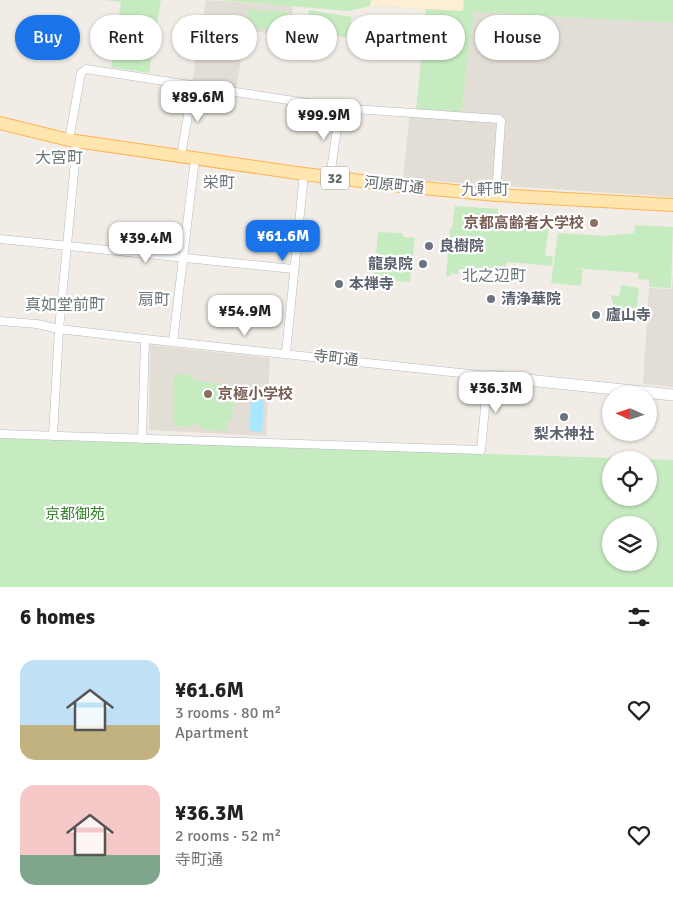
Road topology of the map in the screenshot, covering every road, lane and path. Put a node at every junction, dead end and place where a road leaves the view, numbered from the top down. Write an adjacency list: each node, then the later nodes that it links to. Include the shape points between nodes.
1 (193, 86): 2 (street); 4 (street, via 86,69 80,73); 5 (street)
2 (340, 108): 8 (street); 9 (street, via 499,119)
3 (0, 123): 4 (main road, 河原町通 / 32)
4 (73, 140): 5 (main road, 河原町通 / 32); 12 (street)
5 (181, 156): 6 (main road, 河原町通 / 32)
6 (195, 158): 7 (main road, 河原町通 / 32); 13 (street)
7 (304, 174): 8 (main road, 河原町通 / 32); 14 (street)
8 (330, 177): 9 (main road, 河原町通 / 32)
9 (496, 195): 10 (main road, 河原町通 / 32)
10 (673, 206)
11 (0, 239): 12 (street)
12 (66, 245): 13 (street); 16 (street)
13 (183, 257): 14 (street); 18 (street)
14 (294, 269): 19 (street)
15 (0, 321): 16 (street, 寺町通)
16 (58, 329): 17 (street, 寺町通); 23 (street)
17 (145, 339): 18 (street, 寺町通); 24 (street)
18 (173, 342): 19 (street, 寺町通)
19 (286, 353): 20 (street, 寺町通)
20 (488, 376): 21 (street, 寺町通); 24 (street, via 481,450)
21 (673, 394)
22 (0, 434): 23 (street)
23 (53, 436): 24 (street)
24 (142, 439)

